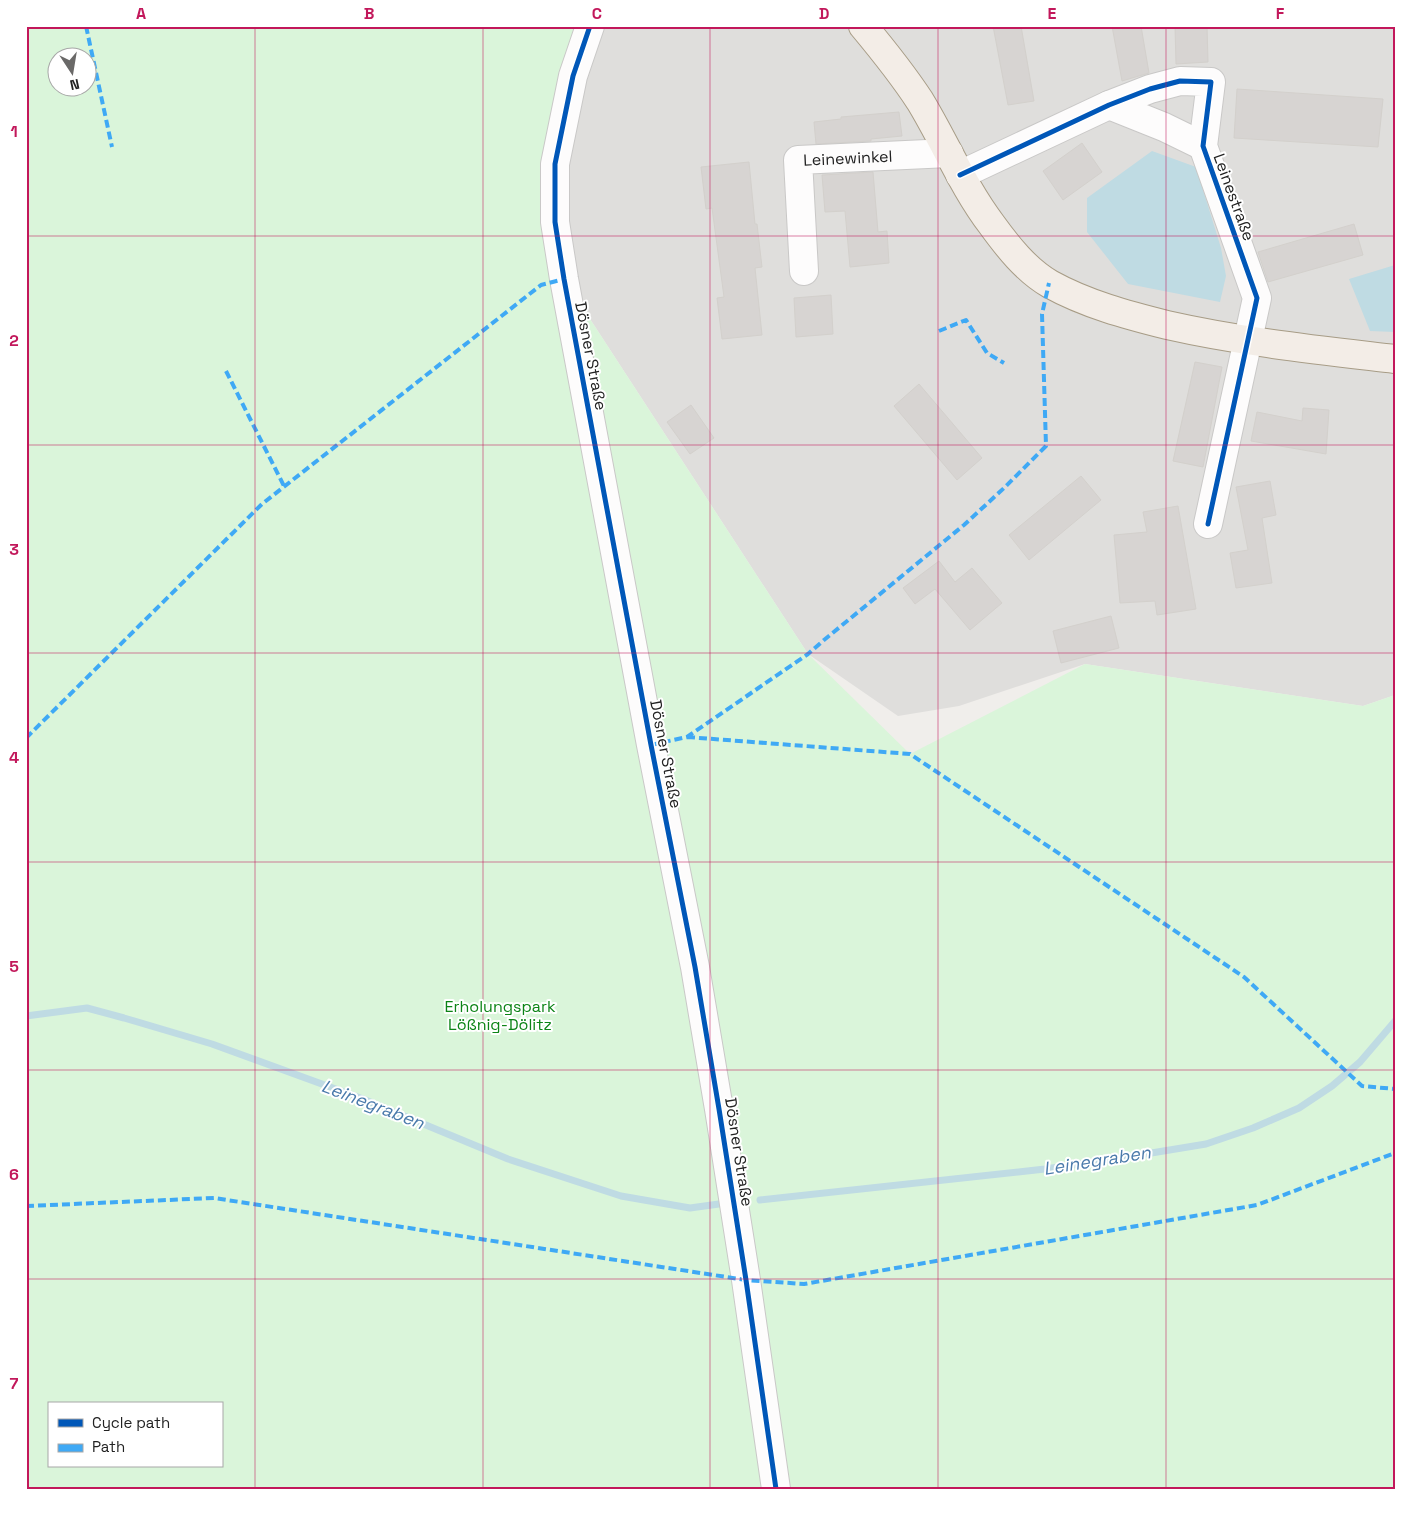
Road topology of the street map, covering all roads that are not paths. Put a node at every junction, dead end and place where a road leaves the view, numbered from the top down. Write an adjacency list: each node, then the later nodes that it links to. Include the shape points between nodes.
1 (590, 26): 10 (street, Dösner Straße, via 574,76 555,164 555,222 696,976 746,1280)
2 (863, 26): 5 (main road, via 919,100)
3 (1109, 105): 4 (street, Leinestraße, via 1164,126); 4 (street, Leinestraße, via 1180,81 1211,82); 5 (street, Leinestraße)
4 (1203, 146): 7 (street, Leinestraße, via 1257,298)
5 (954, 164): 6 (street, Leinewinkel, via 798,160); 7 (main road, via 990,224 1032,271 1049,283 1082,299 1136,318)
6 (804, 271)
7 (1248, 340): 8 (main road); 9 (street, Leinestraße)
8 (1395, 359)
9 (1208, 524)
10 (776, 1489)

